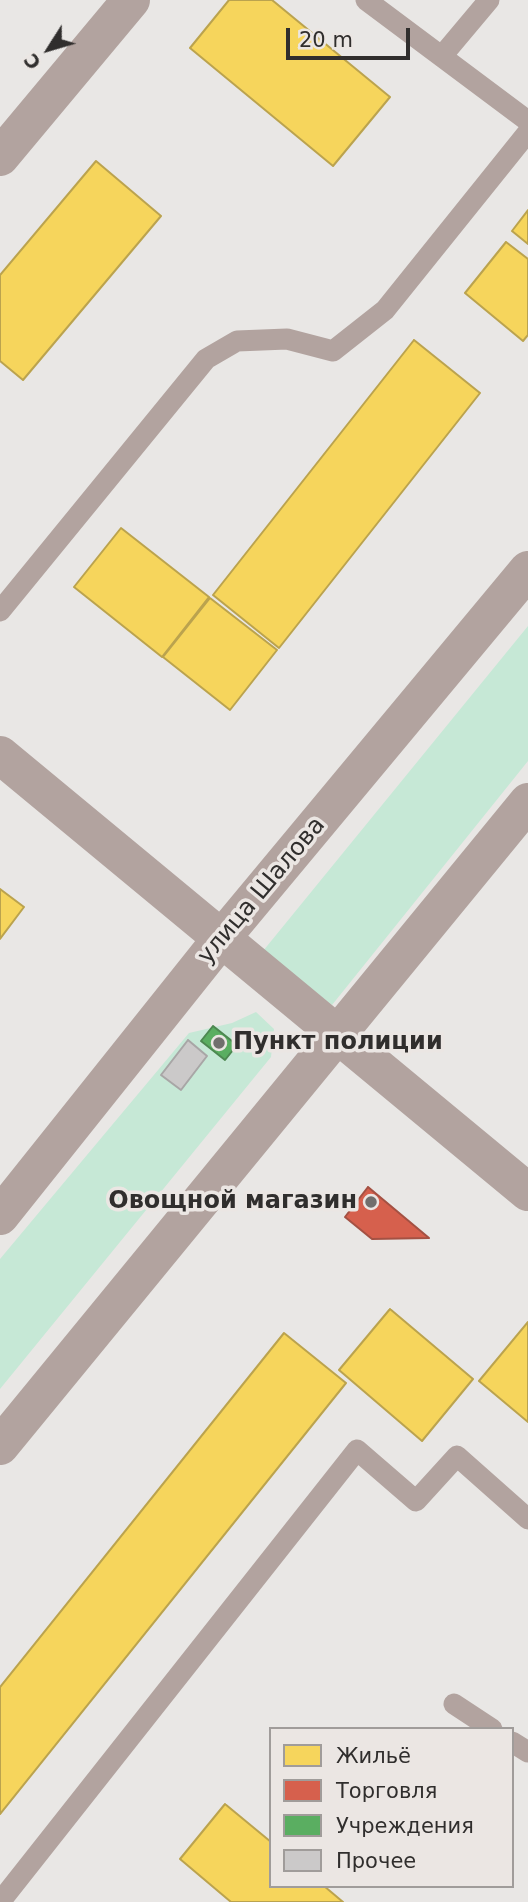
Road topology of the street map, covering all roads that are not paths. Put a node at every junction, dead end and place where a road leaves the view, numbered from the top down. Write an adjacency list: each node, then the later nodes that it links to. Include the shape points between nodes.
1 (131, 0): 7 (street)
2 (366, 0): 4 (lane)
3 (489, 0): 4 (lane)
4 (442, 57): 5 (lane)
5 (528, 121)
6 (528, 132): 9 (lane, via 385,310 333,351 287,339 237,341 206,359)
7 (0, 158)
8 (528, 570): 12 (street, улица Шалова)
9 (0, 611)
10 (0, 755): 12 (street)
11 (528, 802): 13 (street)
12 (221, 939): 13 (street); 15 (street, улица Шалова)
13 (337, 1034): 14 (street); 16 (street)
14 (528, 1192)
15 (0, 1216)
16 (0, 1446)
17 (528, 1519): 20 (lane, via 457,1456 416,1501 357,1450)
18 (454, 1704): 19 (lane)
19 (489, 1727)
20 (0, 1902)

